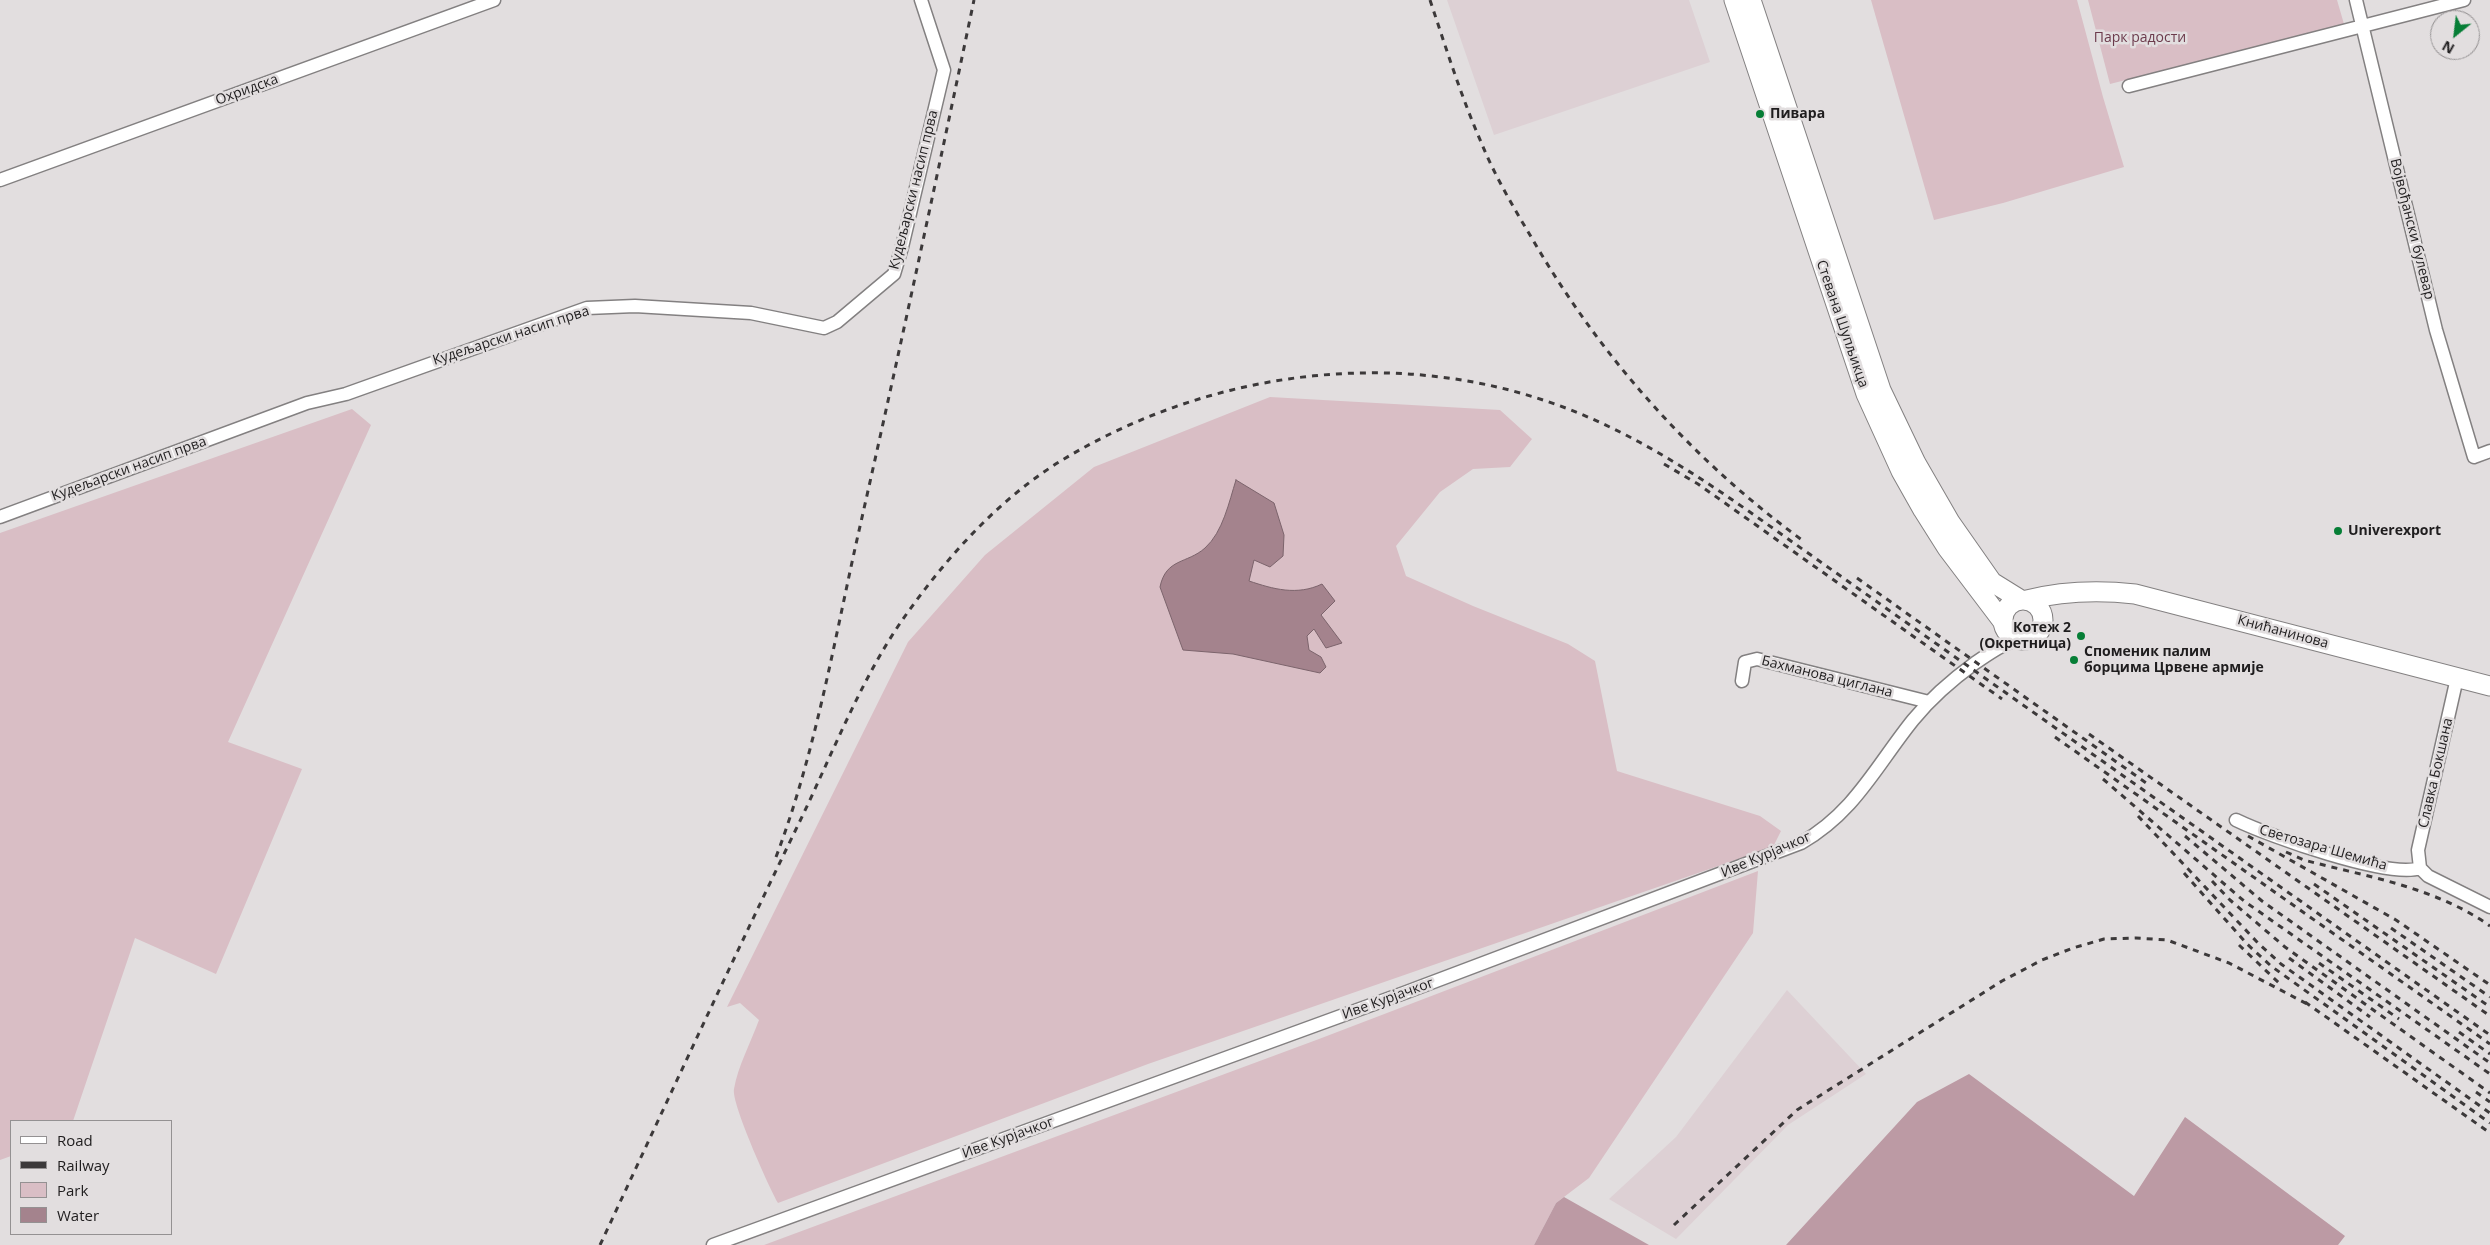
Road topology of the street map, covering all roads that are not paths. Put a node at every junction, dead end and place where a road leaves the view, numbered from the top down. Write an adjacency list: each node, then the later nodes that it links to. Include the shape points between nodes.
1 (494, 0): 9 (street, Охридска)
2 (921, 0): 11 (street, Кудељарски насип прва, via 944,70 902,247 894,274 837,322 824,328 751,313 635,306 587,308 346,394 307,404)
3 (1734, 0): 15 (main road, Стевана Шупљикца, via 1866,394 1901,471 1923,510)
4 (1751, 0): 13 (main road, Стевана Шупљикца, via 1881,390 1916,463 1950,522 1992,582)
5 (2356, 0): 7 (street, Војвођански булевар)
6 (2464, 0): 7 (street)
7 (2363, 26): 8 (street); 10 (street, Војвођански булевар, via 2430,304 2474,457)
8 (2129, 86)
9 (0, 180)
10 (2490, 451)
11 (0, 516)
12 (2074, 593): 13 (main road, Книћанинова); 14 (main road); 18 (main road, Книћанинова, via 2101,590 2135,594)
13 (2024, 600): 14 (main road, via 2037,606); 15 (main road, via 2007,607)
14 (2043, 622): 16 (main road, via 2034,637)
15 (2003, 623): 16 (main road, via 2009,634); 17 (street)
16 (2018, 639): 17 (street, Иве Курјачког)
17 (1994, 649): 21 (street, Иве Курјачког)
18 (2457, 678): 20 (main road, Книћанинова); 23 (street, Славка Бокшана, via 2418,850)
19 (1742, 681): 21 (street, Бахманова циглана, via 1745,662 1758,659)
20 (2490, 686)
21 (1929, 702): 25 (street, Иве Курјачког, via 1841,814 1824,830 1801,843 1431,984)
22 (2236, 820): 23 (street, Светозара Шемића, via 2265,834 2350,859 2403,871)
23 (2420, 868): 24 (street, via 2428,876)
24 (2490, 907)
25 (714, 1245)

